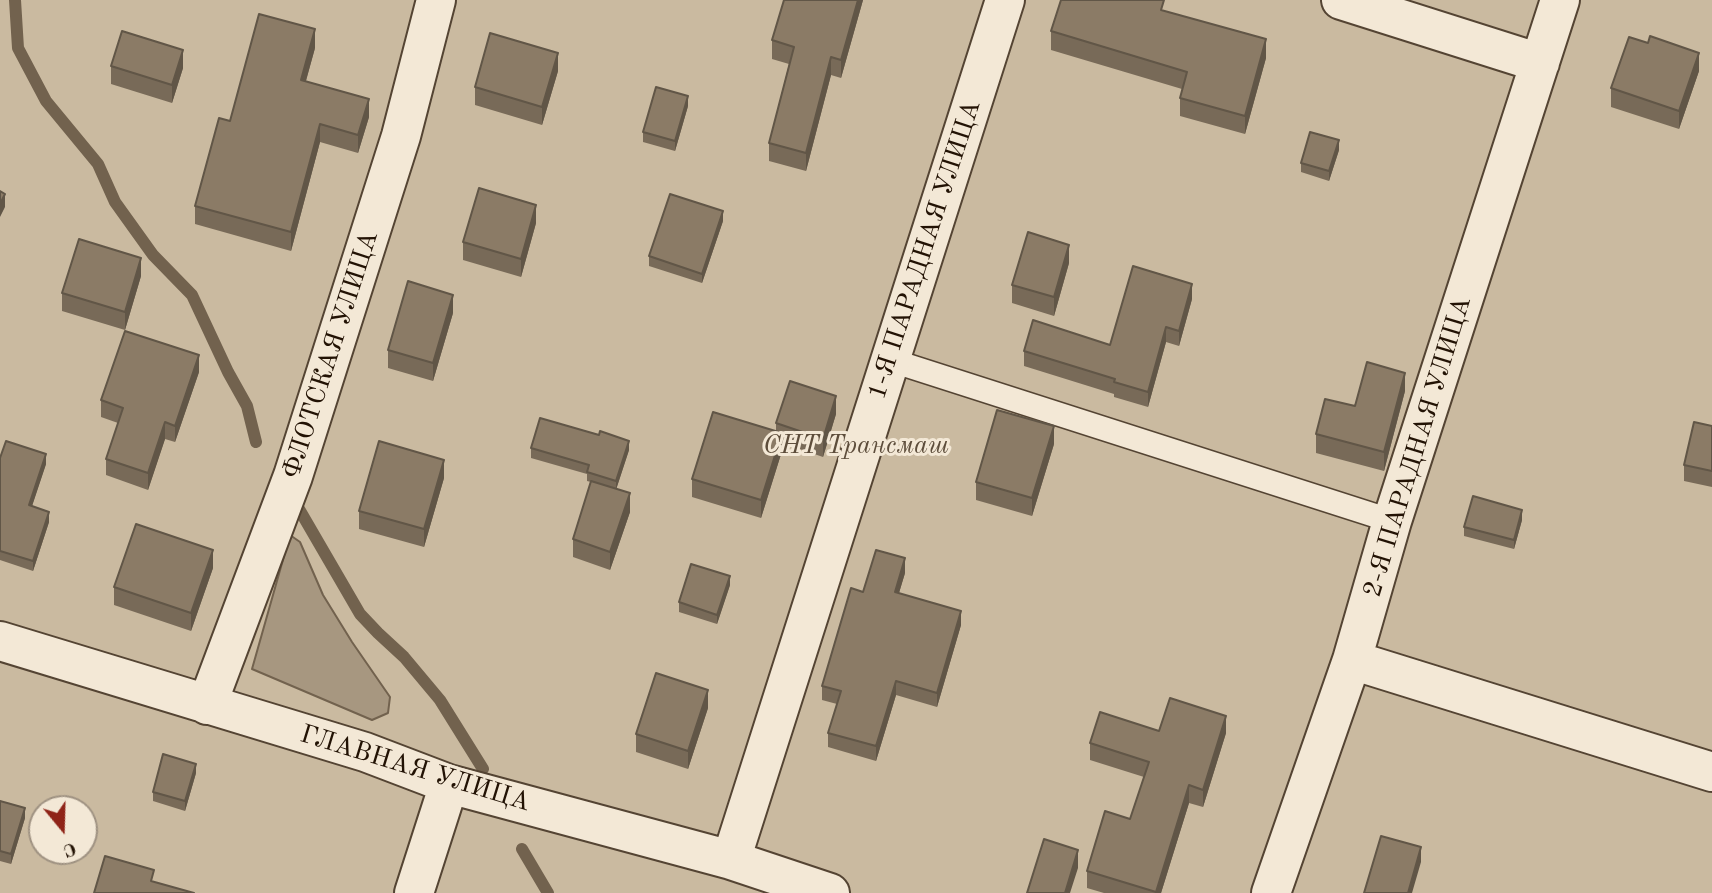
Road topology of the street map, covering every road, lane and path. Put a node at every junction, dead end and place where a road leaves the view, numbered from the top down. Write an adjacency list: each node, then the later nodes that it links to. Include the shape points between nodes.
1 (436, 0): 10 (street, ФЛОТСКАЯ УЛИЦА, via 401,136 293,476)
2 (1005, 0): 6 (street, 1-Я ПАРАДНАЯ УЛИЦА)
3 (1341, 0): 5 (street)
4 (1560, 0): 5 (street, 2-Я ПАРАДНАЯ УЛИЦА)
5 (1540, 63): 7 (street, 2-Я ПАРАДНАЯ УЛИЦА)
6 (890, 360): 7 (lane); 13 (street, 1-Я ПАРАДНАЯ УЛИЦА)
7 (1392, 521): 9 (street, 2-Я ПАРАДНАЯ УЛИЦА)
8 (0, 641): 10 (street, ГЛАВНАЯ УЛИЦА)
9 (1352, 660): 11 (street); 16 (street, 2-Я ПАРАДНАЯ УЛИЦА)
10 (207, 705): 12 (street, ГЛАВНАЯ УЛИЦА, via 365,752)
11 (1709, 764)
12 (449, 784): 13 (street, ГЛАВНАЯ УЛИЦА); 14 (street)
13 (731, 860): 15 (street, ГЛАВНАЯ УЛИЦА)
14 (414, 893)
15 (830, 893)
16 (1271, 893)

